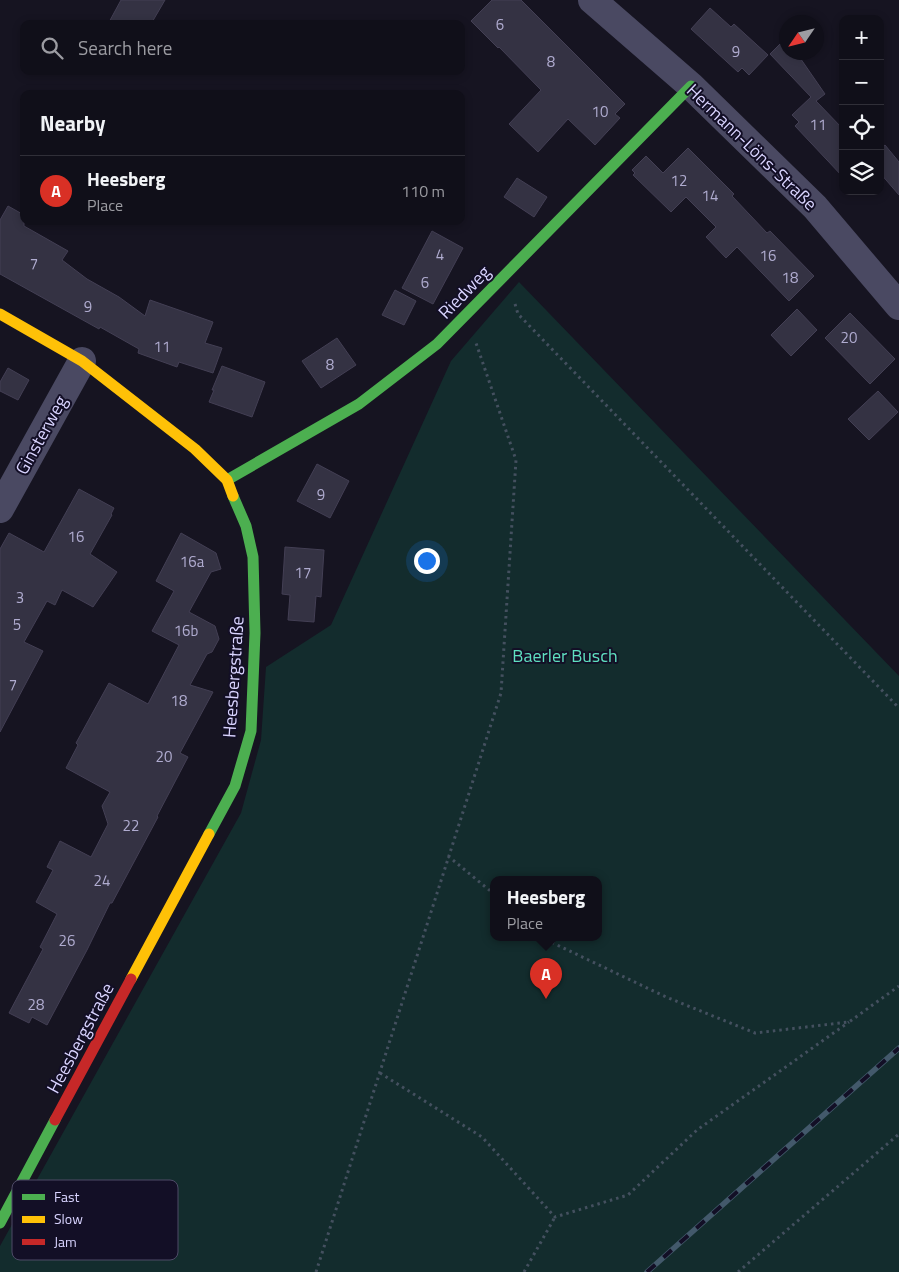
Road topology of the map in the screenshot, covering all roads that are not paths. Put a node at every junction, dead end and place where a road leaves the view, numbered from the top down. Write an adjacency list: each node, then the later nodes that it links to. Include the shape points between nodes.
1 (592, 0): 2 (street, Hermann-Löns-Straße)
2 (691, 86): 3 (street, Hermann-Löns-Straße, via 815,207); 6 (street, Riedweg, via 437,344 359,404)
3 (899, 306)
4 (0, 314): 5 (street, Heesbergstraße)
5 (82, 361): 6 (street, Heesbergstraße, via 195,449); 7 (street, Ginsterweg)
6 (227, 480): 8 (street, Heesbergstraße, via 246,526 253,557 255,633 251,731 235,786)
7 (0, 509)
8 (23, 1180)
9 (12, 1201): 10 (street, Heesbergstraße)
10 (0, 1223)

